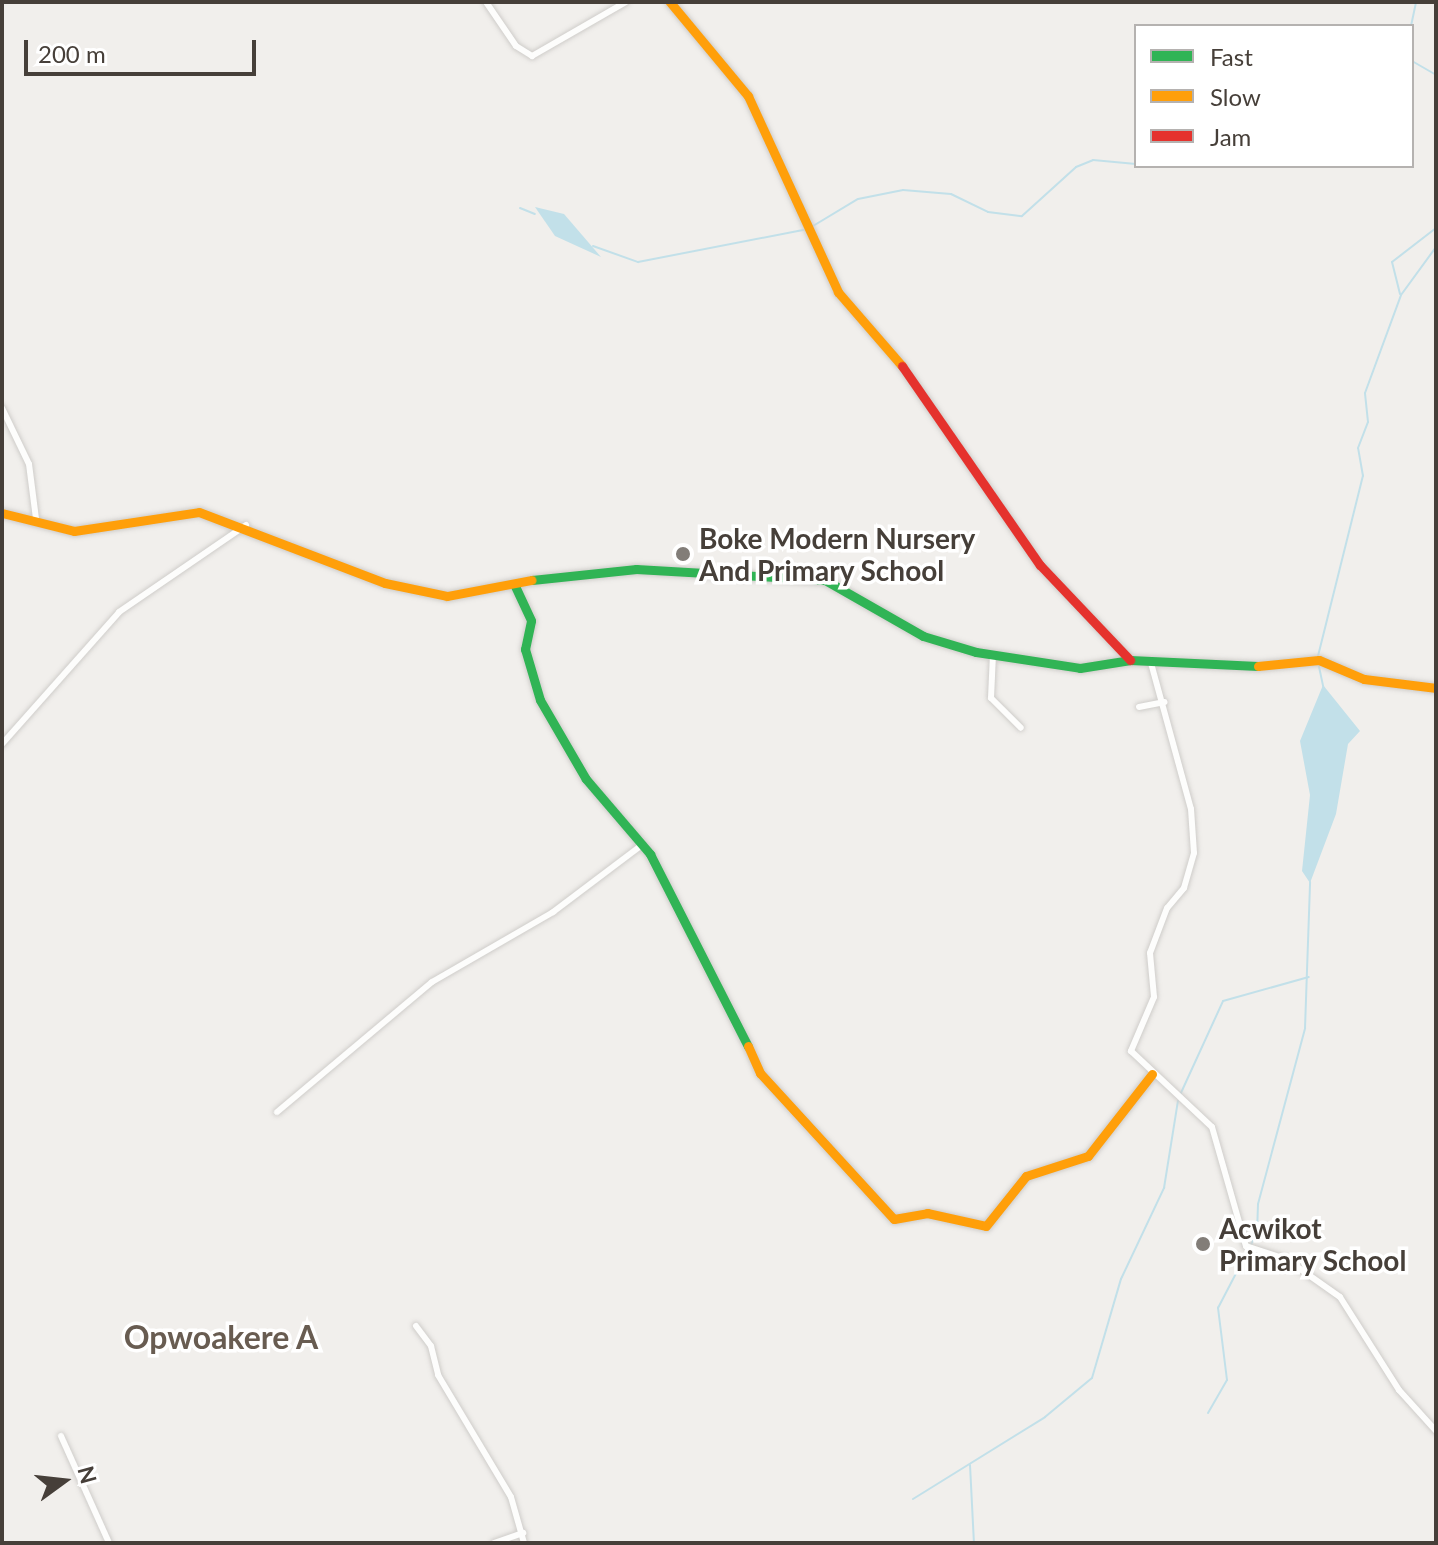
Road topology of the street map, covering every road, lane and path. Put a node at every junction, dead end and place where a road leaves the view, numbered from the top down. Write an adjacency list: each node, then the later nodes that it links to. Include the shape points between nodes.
1 (486, 2): 2 (street, via 516,46 532,56)
2 (626, 2)
3 (674, 4): 10 (street, via 748,96 838,292 892,351 954,450 1040,565)
4 (2, 408): 6 (street, via 29,464)
5 (2, 513): 6 (street)
6 (36, 519): 7 (street, via 87,530 180,510)
7 (246, 525): 8 (street, via 412,590 463,596); 16 (street, via 119,612)
8 (515, 586): 9 (street, via 580,571 636,569 825,580 923,636); 17 (street, via 531,621 525,649 540,700 586,779)
9 (993, 654): 10 (street, via 1080,668); 15 (street, via 991,698)
10 (1130, 660): 11 (street)
11 (1151, 663): 12 (street, via 1248,667 1319,660 1364,679); 13 (street)
12 (1436, 688)
13 (1165, 702): 14 (street); 18 (street, via 1191,809 1194,853 1184,888 1167,908 1150,953 1154,997 1131,1045)
14 (1139, 707)
15 (1021, 728)
16 (2, 744)
17 (642, 845): 18 (street, via 716,973 760,1073 894,1219 936,1214 986,1226 1026,1176 1088,1156); 19 (street, via 553,912 432,982)
18 (1152, 1074): 21 (street, via 1212,1127 1246,1246 1286,1259 1340,1297 1399,1390)
19 (277, 1112)
20 (416, 1326): 23 (street, via 431,1346 438,1375 511,1497)
21 (1436, 1431)
22 (61, 1436): 24 (street)
23 (523, 1533): 25 (street); 26 (street)
24 (109, 1543)
25 (494, 1543)
26 (524, 1543)

